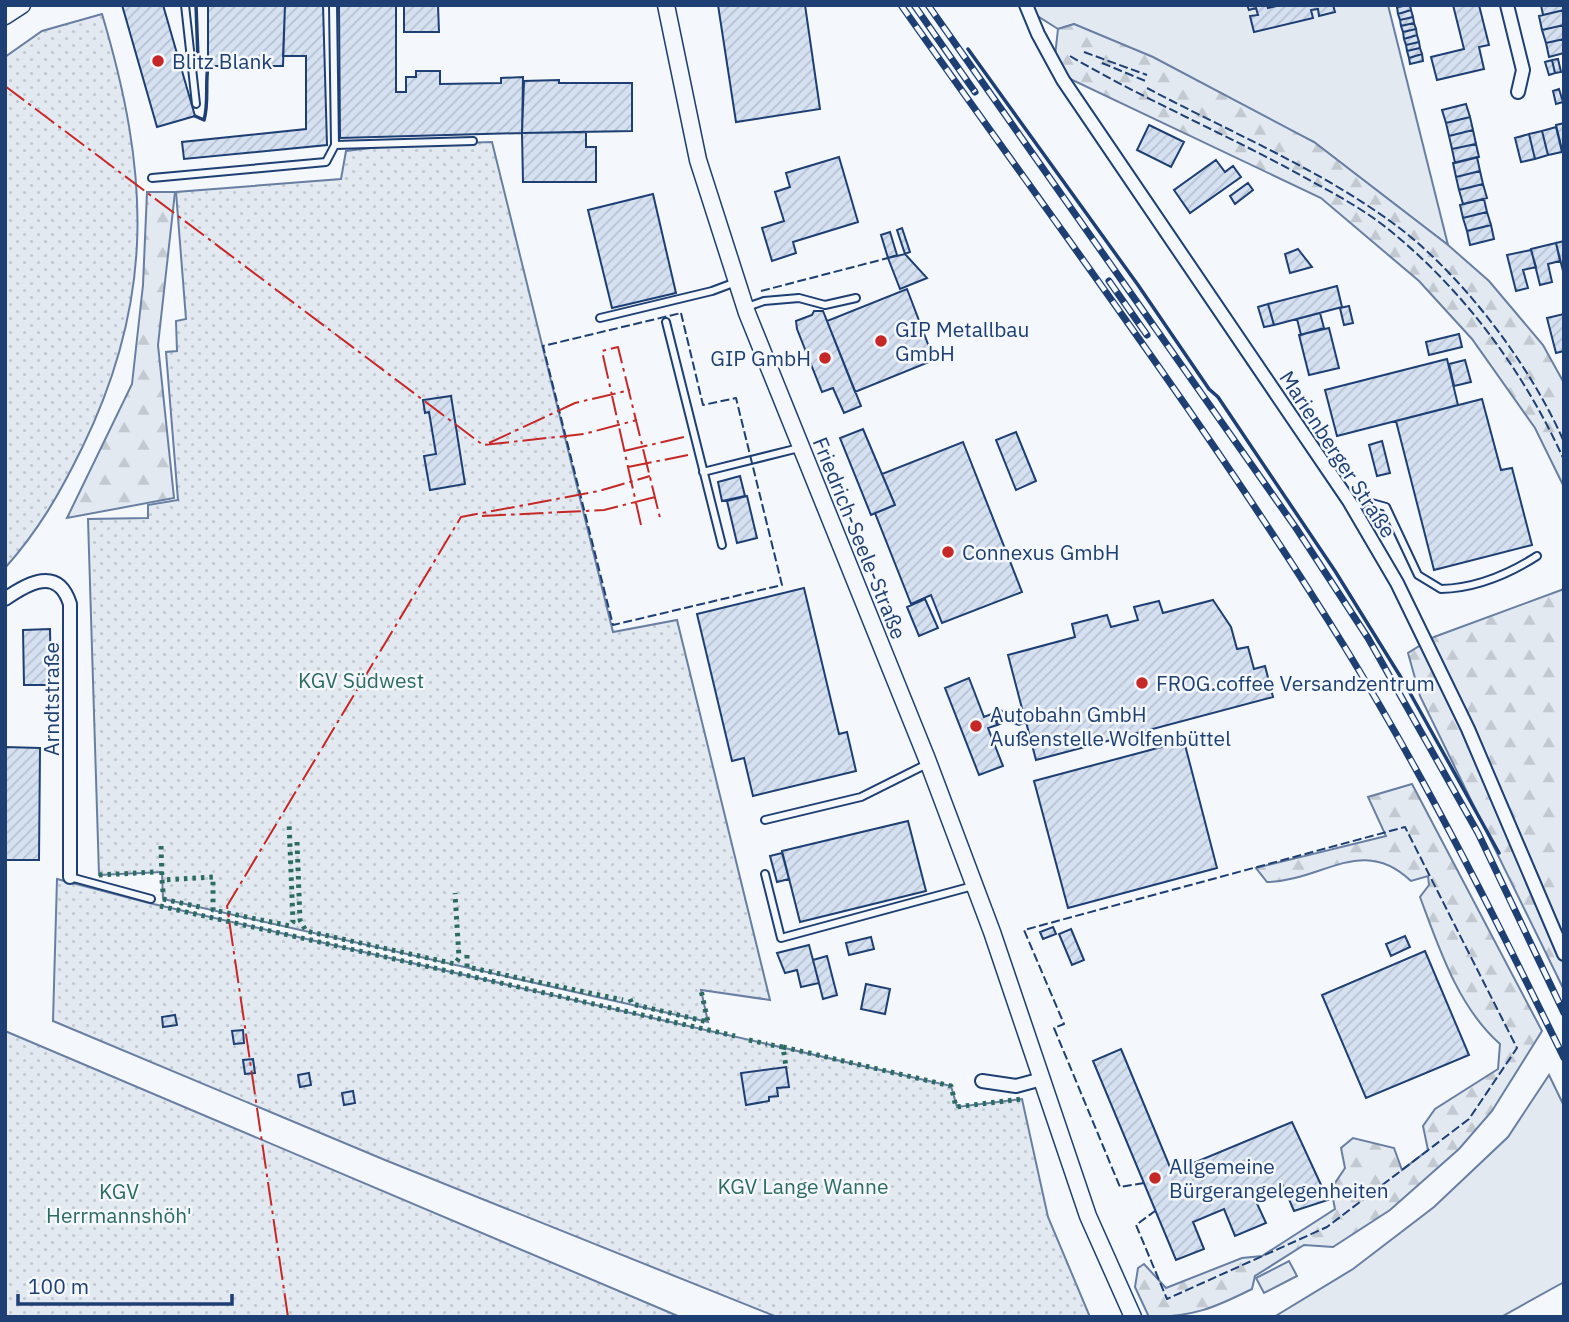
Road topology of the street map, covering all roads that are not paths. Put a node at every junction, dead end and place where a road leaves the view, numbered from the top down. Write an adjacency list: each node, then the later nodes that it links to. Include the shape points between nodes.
1 (22, 5): 7 (street)
2 (185, 5): 9 (lane)
3 (333, 5): 11 (lane)
4 (666, 5): 13 (street, Friedrich-Seele-Straße, via 698,160)
5 (1026, 5): 20 (street, Marienberger Straße, via 1069,89)
6 (1507, 5): 8 (street, via 1523,70)
7 (5, 16)
8 (1518, 92)
9 (196, 104)
10 (473, 141): 11 (lane)
11 (335, 145): 12 (lane, via 326,162)
12 (152, 178)
13 (736, 282): 15 (street, Friedrich-Seele-Straße); 16 (lane)
14 (856, 298): 15 (lane, via 825,305 799,298 764,301)
15 (745, 308): 18 (street, Friedrich-Seele-Straße)
16 (600, 318)
17 (666, 322): 19 (lane)
18 (800, 447): 19 (lane); 24 (street, Friedrich-Seele-Straße)
19 (703, 472): 21 (lane)
20 (1353, 507): 22 (lane, via 1368,502 1386,507 1418,575 1441,589 1485,581); 30 (street, Marienberger Straße, via 1397,583 1468,729)
21 (722, 545)
22 (1537, 556)
23 (5, 599): 27 (street, Arndtstraße, via 41,580 61,588 70,604)
24 (929, 763): 25 (lane, via 861,797); 28 (street, Friedrich-Seele-Straße)
25 (765, 820)
26 (765, 874): 28 (lane, via 781,938)
27 (70, 877): 29 (lane)
28 (975, 886): 31 (street, Friedrich-Seele-Straße)
29 (151, 899)
30 (1564, 954)
31 (1042, 1079): 32 (street, via 1016,1086); 33 (street, Friedrich-Seele-Straße, via 1088,1216)
32 (982, 1082)
33 (1133, 1317)

